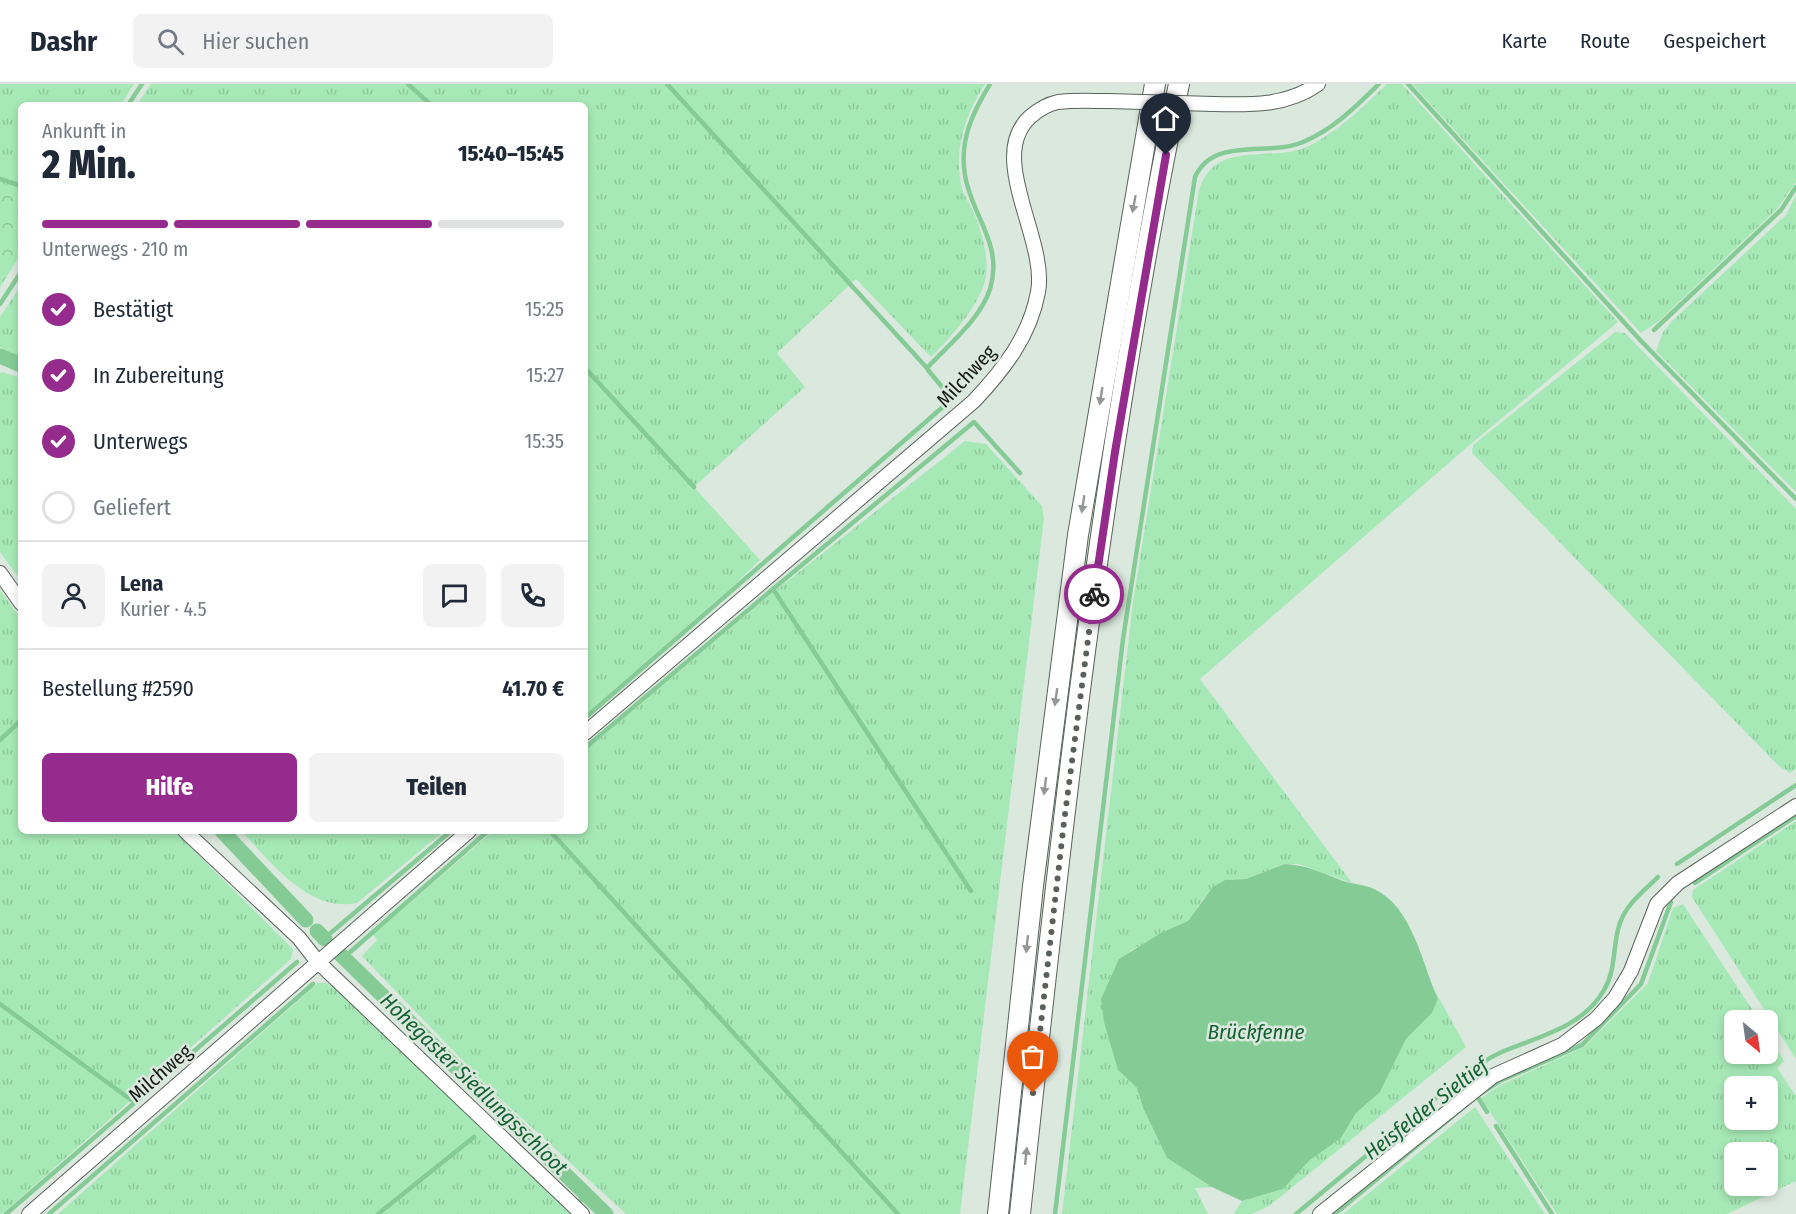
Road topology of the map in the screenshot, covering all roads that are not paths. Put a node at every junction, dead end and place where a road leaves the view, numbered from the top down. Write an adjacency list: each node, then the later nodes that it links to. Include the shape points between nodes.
1 (1155, 84): 13 (highway, one-way to 13, via 1077,547 1035,875)
2 (1179, 84): 14 (highway, one-way to 2, via 1063,833 1105,514)
3 (1318, 84): 6 (street, Milchweg, bridge, via 1300,96 1251,105 1057,102 1038,110 1021,125 1014,166 1037,253 1039,291 1025,333 1003,370 974,401)
4 (0, 573): 5 (street)
5 (18, 599)
6 (588, 730)
7 (1796, 806): 15 (street, via 1678,883 1657,904 1630,971 1615,998 1596,1019 1562,1045 1493,1076)
8 (188, 834): 10 (street, via 299,938)
9 (465, 834): 10 (street, Milchweg)
10 (317, 961): 11 (street, Milchweg); 12 (street)
11 (29, 1214)
12 (582, 1214)
13 (998, 1214)
14 (1020, 1214)
15 (1320, 1214)

